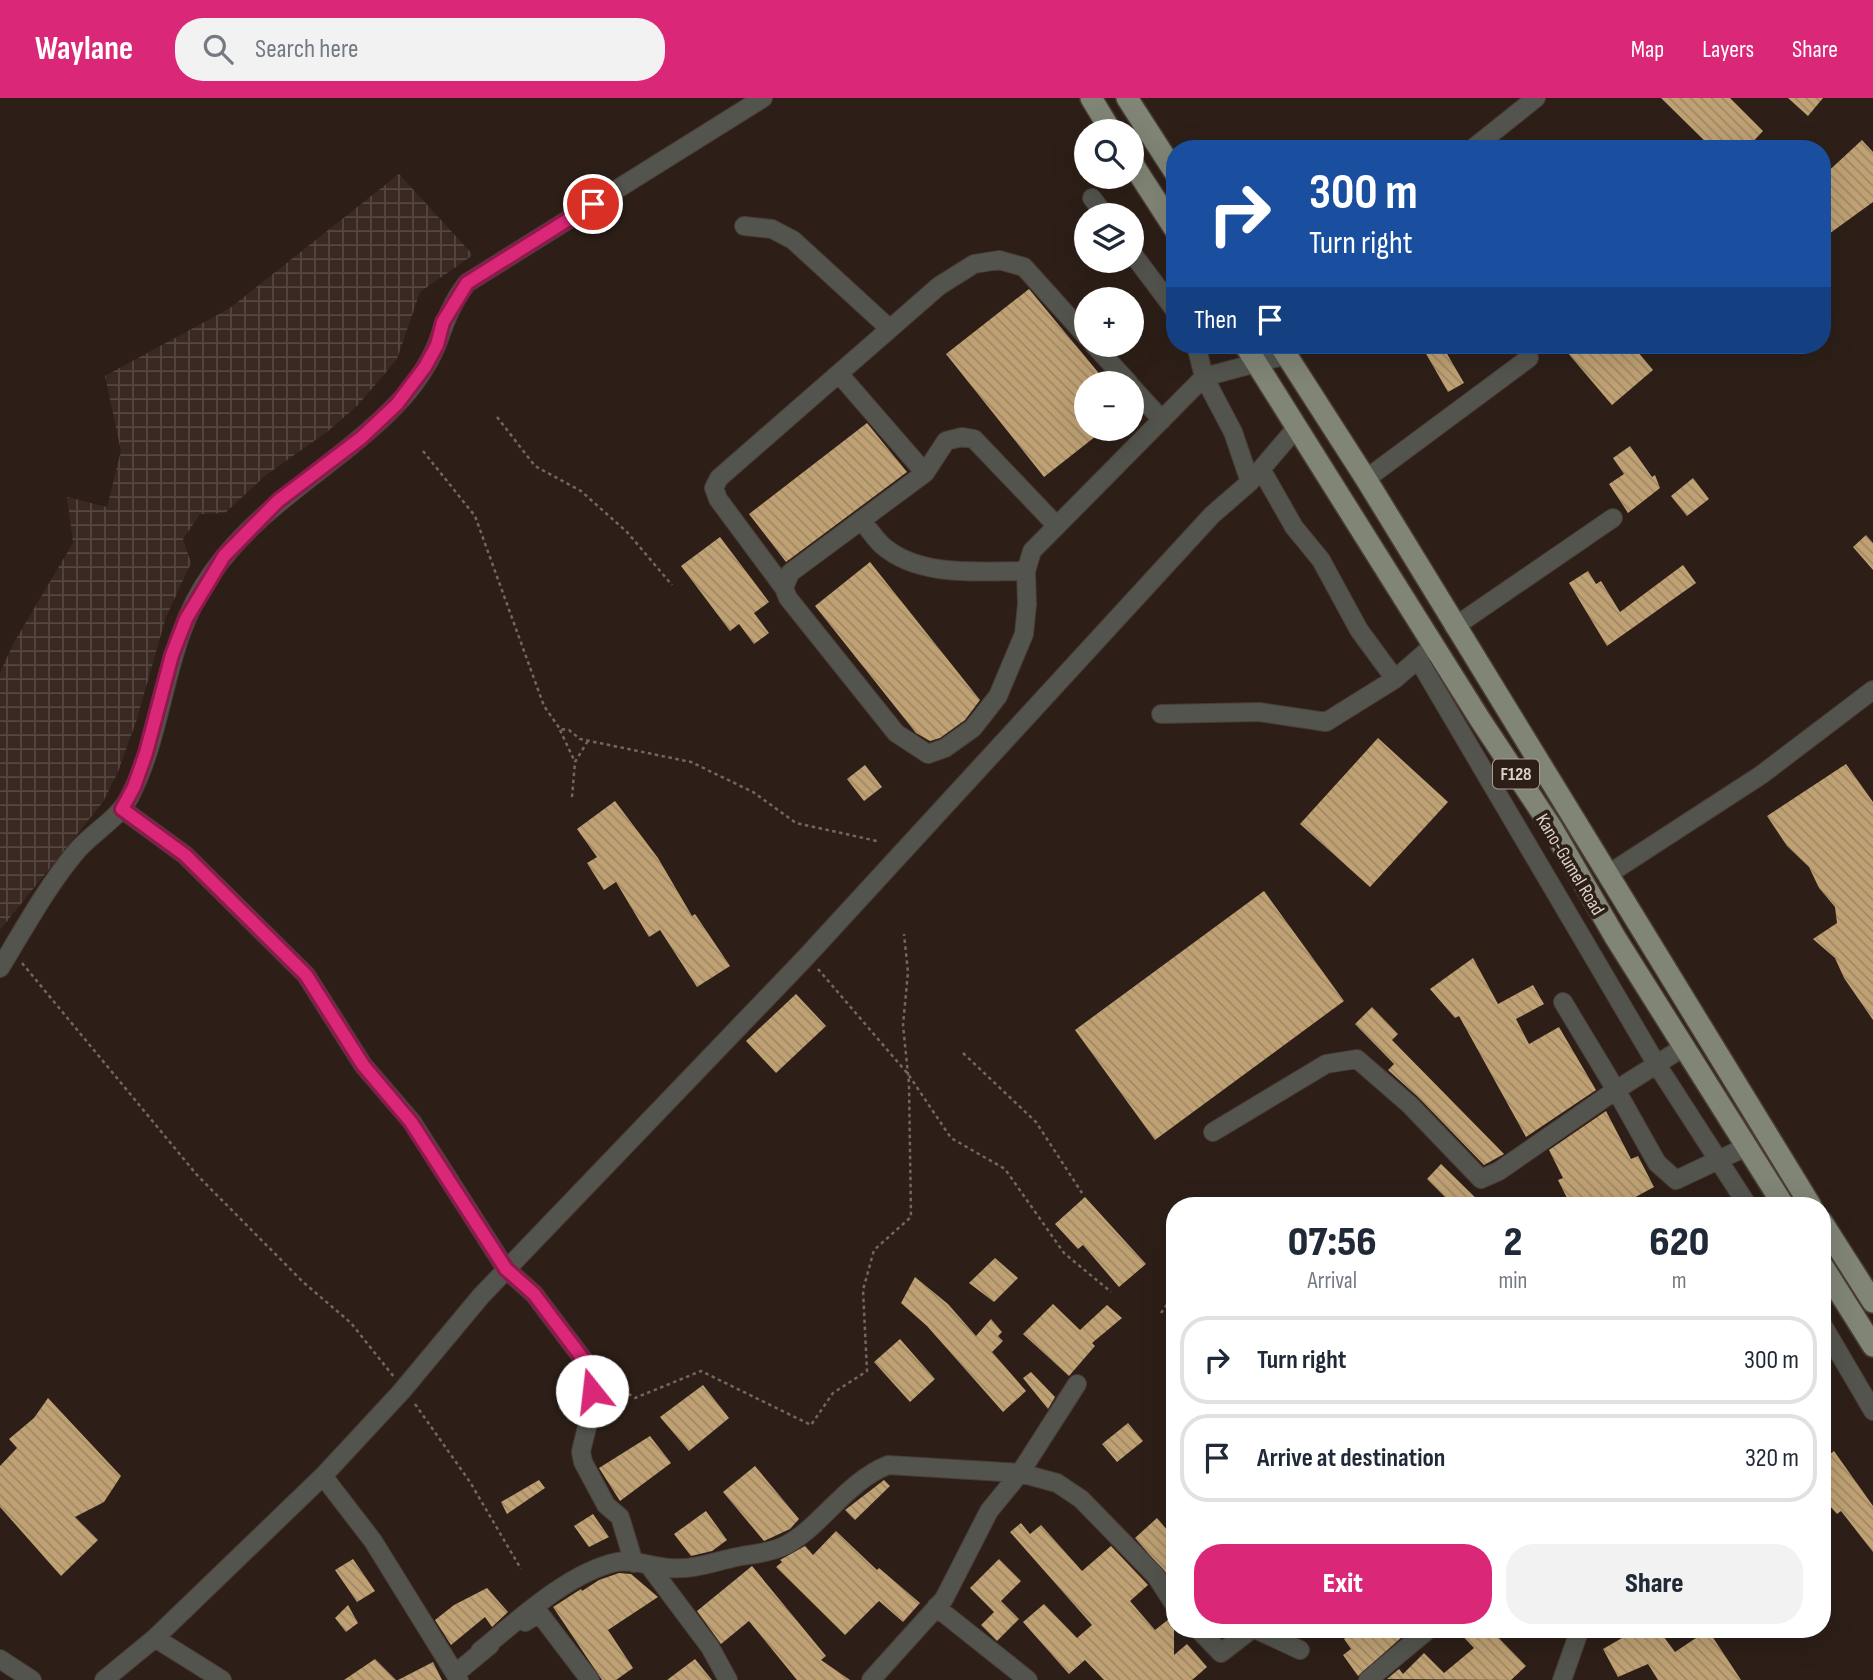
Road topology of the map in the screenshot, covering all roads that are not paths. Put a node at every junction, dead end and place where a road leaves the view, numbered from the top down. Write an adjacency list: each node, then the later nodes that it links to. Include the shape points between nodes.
1 (763, 98): 43 (street, via 467,283 443,322 425,367 397,404 361,438 278,501 210,575 172,655 146,753)
2 (1091, 98): 5 (main road)
3 (1128, 98): 7 (main road)
4 (1536, 98): 6 (street)
5 (1104, 119)
6 (1483, 140)
7 (1166, 158)
8 (1144, 182): 11 (main road)
9 (1092, 198): 10 (street)
10 (1096, 203)
11 (1166, 216)
12 (744, 226): 16 (street, via 772,229 793,240)
13 (1144, 269): 14 (street)
14 (1166, 298)
15 (1074, 323): 16 (street, via 1024,267 999,260 974,264 939,286)
16 (890, 329): 24 (street)
17 (1198, 354): 25 (street)
18 (1248, 354): 25 (street)
19 (1251, 354): 28 (main road, Kano-Gumel Road / F128)
20 (1287, 354): 31 (main road, Kano-Gumel Road / F128)
21 (1105, 357): 23 (street)
22 (1529, 358): 31 (street)
23 (1117, 371)
24 (840, 375): 29 (street); 36 (street, via 733,464 714,488)
25 (1204, 377): 27 (street); 30 (street)
26 (1144, 400): 27 (street)
27 (1162, 420): 34 (street)
28 (1297, 427): 30 (street); 38 (main road, Kano-Gumel Road / F128)
29 (925, 473): 33 (street); 34 (street, via 946,441 974,439)
30 (1256, 476): 40 (street, via 1321,561 1359,630); 59 (street, via 1212,515 807,956)
31 (1366, 479): 37 (main road, Kano-Gumel Road / F128)
32 (1613, 517): 37 (street)
33 (862, 521): 35 (street, via 884,547 912,562 952,570); 36 (street, via 790,573)
34 (1057, 526): 35 (street, via 1032,551)
35 (1026, 571): 36 (street, via 1024,634 998,696 973,728 946,748 928,754 896,733)
36 (784, 588)
37 (1454, 626): 44 (main road, Kano-Gumel Road / F128)
38 (1434, 644): 39 (street); 47 (main road, Kano-Gumel Road / F128, via 1552,828)
39 (1418, 659): 40 (street); 48 (street)
40 (1395, 679): 42 (street, via 1326,722 1259,712)
41 (1873, 690): 44 (street, via 1761,775)
42 (1161, 714)
43 (122, 809): 45 (street, via 62,869); 59 (street, via 185,855 306,975 363,1065 411,1122)
44 (1607, 875): 50 (main road, Kano-Gumel Road / F128)
45 (0, 968)
46 (1563, 1002): 49 (street)
47 (1684, 1048): 48 (street); 51 (main road, Kano-Gumel Road / F128)
48 (1657, 1065): 49 (street); 54 (street)
49 (1616, 1090): 52 (street, via 1481,1179 1410,1104 1357,1059 1326,1064); 54 (street, via 1657,1163 1676,1180)
50 (1741, 1092): 51 (main road); 57 (main road, Kano-Gumel Road / F128)
51 (1721, 1104): 53 (main road, Kano-Gumel Road / F128)
52 (1213, 1132)
53 (1746, 1147): 54 (street); 56 (main road, Kano-Gumel Road / F128)
54 (1718, 1160): 55 (street)
55 (1742, 1197)
56 (1778, 1197)
57 (1805, 1197)
58 (1831, 1236): 61 (main road)
59 (506, 1269): 67 (street); 68 (street, via 534,1294 590,1369 592,1391 583,1462 606,1505 620,1517)
60 (1831, 1281): 63 (main road)
61 (1873, 1301)
62 (1831, 1339): 65 (street)
63 (1873, 1346)
64 (1077, 1384): 66 (street)
65 (1873, 1411)
66 (1020, 1473): 68 (street, via 888,1465 848,1490 799,1537 783,1546 698,1568); 69 (street, via 1057,1483 1081,1499); 71 (street, via 989,1511 944,1599)
67 (323, 1476): 72 (street); 81 (street, via 373,1541)
68 (642, 1565): 70 (street, via 617,1562 581,1577); 86 (street, via 710,1647)
69 (1166, 1592)
70 (539, 1604): 79 (street); 85 (street)
71 (936, 1606): 87 (street); 88 (street)
72 (155, 1638): 83 (street); 84 (street)
73 (1207, 1638): 74 (street, via 1221,1653)
74 (1241, 1638)
75 (1273, 1638): 78 (street)
76 (1418, 1638): 89 (street)
77 (1577, 1638): 90 (street)
78 (1300, 1650)
79 (480, 1651): 81 (street); 85 (street, via 539,1613)
80 (0, 1659): 82 (street)
81 (457, 1677)
82 (29, 1679)
83 (104, 1680)
84 (222, 1680)
85 (592, 1680)
86 (728, 1680)
87 (871, 1680)
88 (1028, 1680)
89 (1368, 1680)
90 (1562, 1680)

